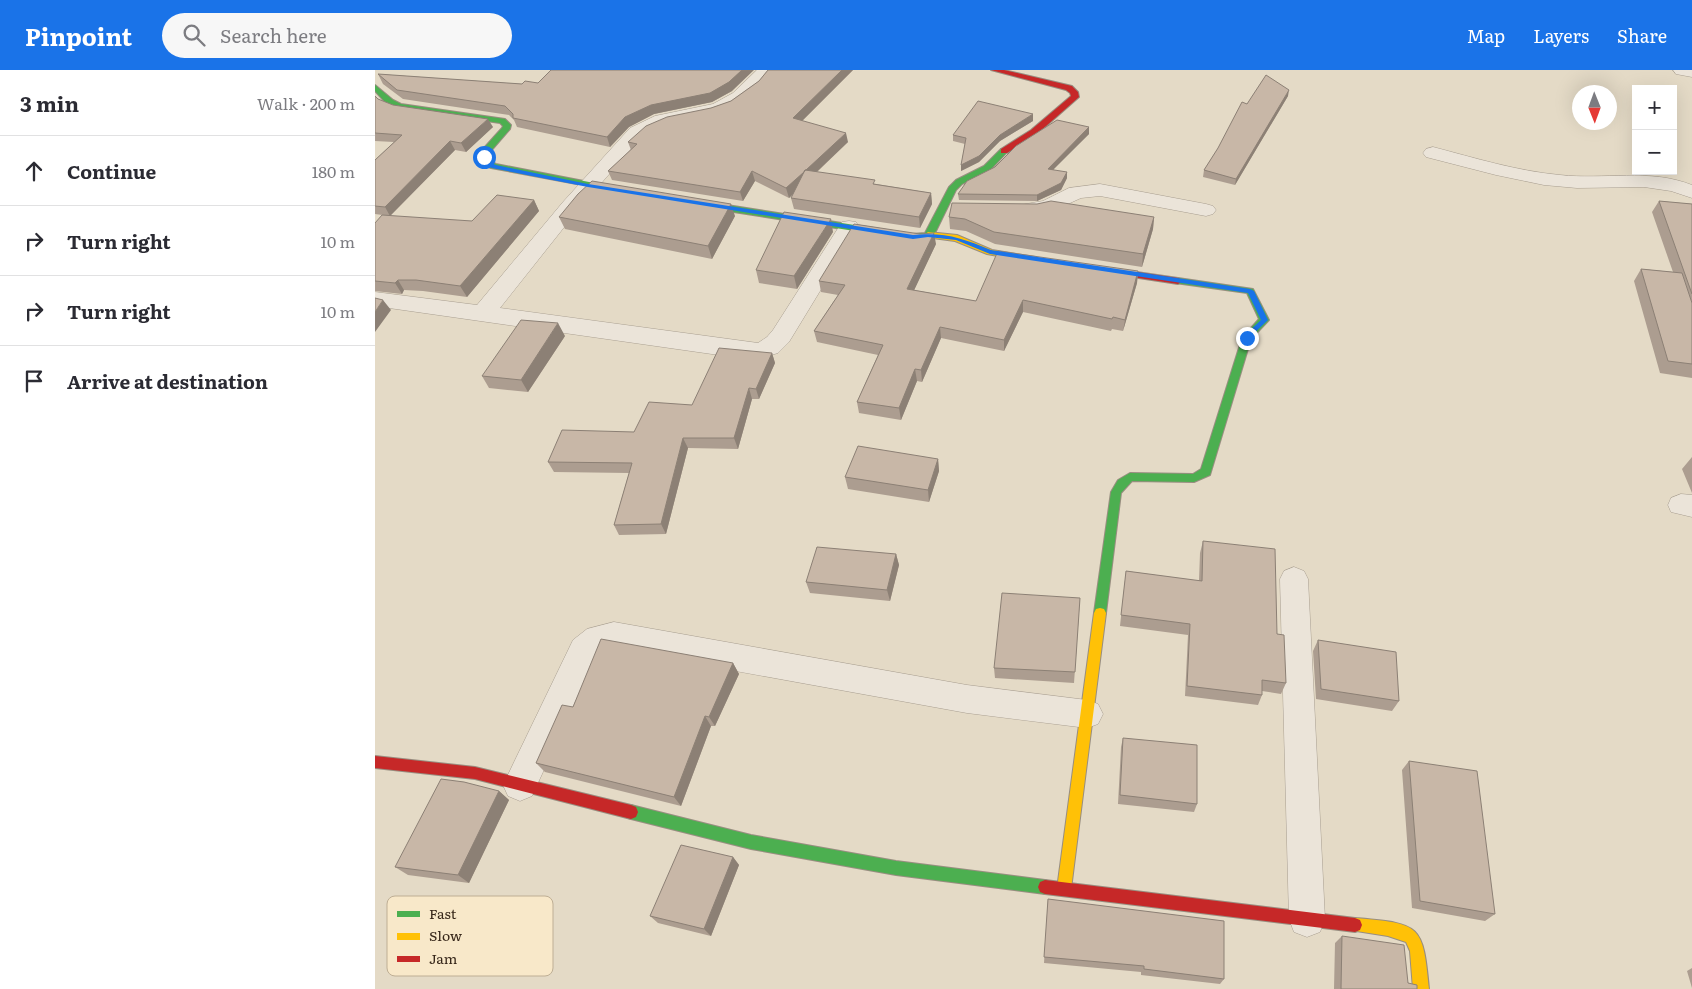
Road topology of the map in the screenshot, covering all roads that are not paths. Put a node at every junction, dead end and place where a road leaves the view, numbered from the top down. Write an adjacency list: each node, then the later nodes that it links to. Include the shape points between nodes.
1 (767, 70): 7 (street, via 747,91 721,108 672,116 642,129)
2 (995, 70): 14 (street, via 1069,88 1075,97 1034,132 1008,147 987,168 959,182 952,189 952,209)
3 (1682, 70): 4 (street)
4 (1692, 72)
5 (375, 87): 7 (street, via 390,103 399,106 502,121 507,125 506,130 486,151 487,163)
6 (1433, 153): 8 (street, via 1525,176 1562,181 1672,183)
7 (588, 185): 9 (street); 18 (street)
8 (1692, 192)
9 (633, 193)
10 (681, 200): 13 (street)
11 (1007, 210): 12 (street, via 1048,207 1076,192 1100,190)
12 (1206, 210)
13 (849, 227): 14 (street, via 913,237); 18 (street, via 775,345 764,350 754,352)
14 (928, 235): 15 (street, via 957,238 990,252)
15 (1043, 261)
16 (1088, 268): 20 (street, via 1250,291 1264,320 1247,338 1206,472 1194,478 1130,478 1122,482 1116,492)
17 (375, 298): 18 (street)
18 (483, 313)
19 (1294, 579): 24 (street)
20 (1087, 714): 22 (street, via 967,699 614,635 590,641 584,649); 23 (street)
21 (375, 762): 22 (street, via 475,773)
22 (520, 785): 23 (street, via 751,842 896,868)
23 (1064, 889): 24 (street)
24 (1307, 919): 25 (street, via 1408,934 1415,942)
25 (1421, 989)

